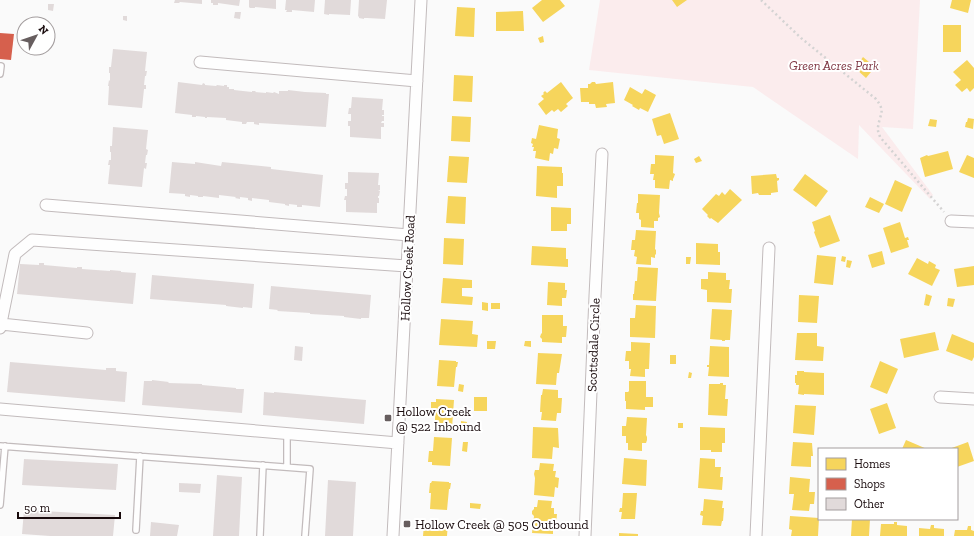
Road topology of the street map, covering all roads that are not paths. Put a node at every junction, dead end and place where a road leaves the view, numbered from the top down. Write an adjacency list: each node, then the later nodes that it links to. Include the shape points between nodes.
1 (421, 0): 5 (street, Hollow Creek Road)
2 (200, 62): 5 (street)
3 (1, 66): 4 (lane)
4 (0, 74)
5 (417, 81): 10 (street, Hollow Creek Road)
6 (602, 154): 29 (street, Scottsdale Circle)
7 (46, 205): 10 (street)
8 (951, 221): 9 (street)
9 (974, 222)
10 (409, 235): 12 (street, Hollow Creek Road)
11 (769, 248): 30 (street)
12 (407, 266): 13 (street, via 32,240 15,254); 19 (street, Hollow Creek Road)
13 (0, 326): 14 (street)
14 (87, 334)
15 (940, 397): 16 (street)
16 (974, 399)
17 (0, 409): 18 (street)
18 (287, 434): 19 (street); 23 (lane)
19 (398, 443): 28 (street, Hollow Creek Road)
20 (2, 446): 21 (lane); 24 (lane)
21 (140, 456): 22 (lane); 25 (lane)
22 (263, 465): 23 (lane); 26 (lane)
23 (287, 467): 27 (lane, via 310,469)
24 (0, 505)
25 (136, 530)
26 (260, 536)
27 (305, 536)
28 (393, 536)
29 (585, 536)
30 (756, 536)

